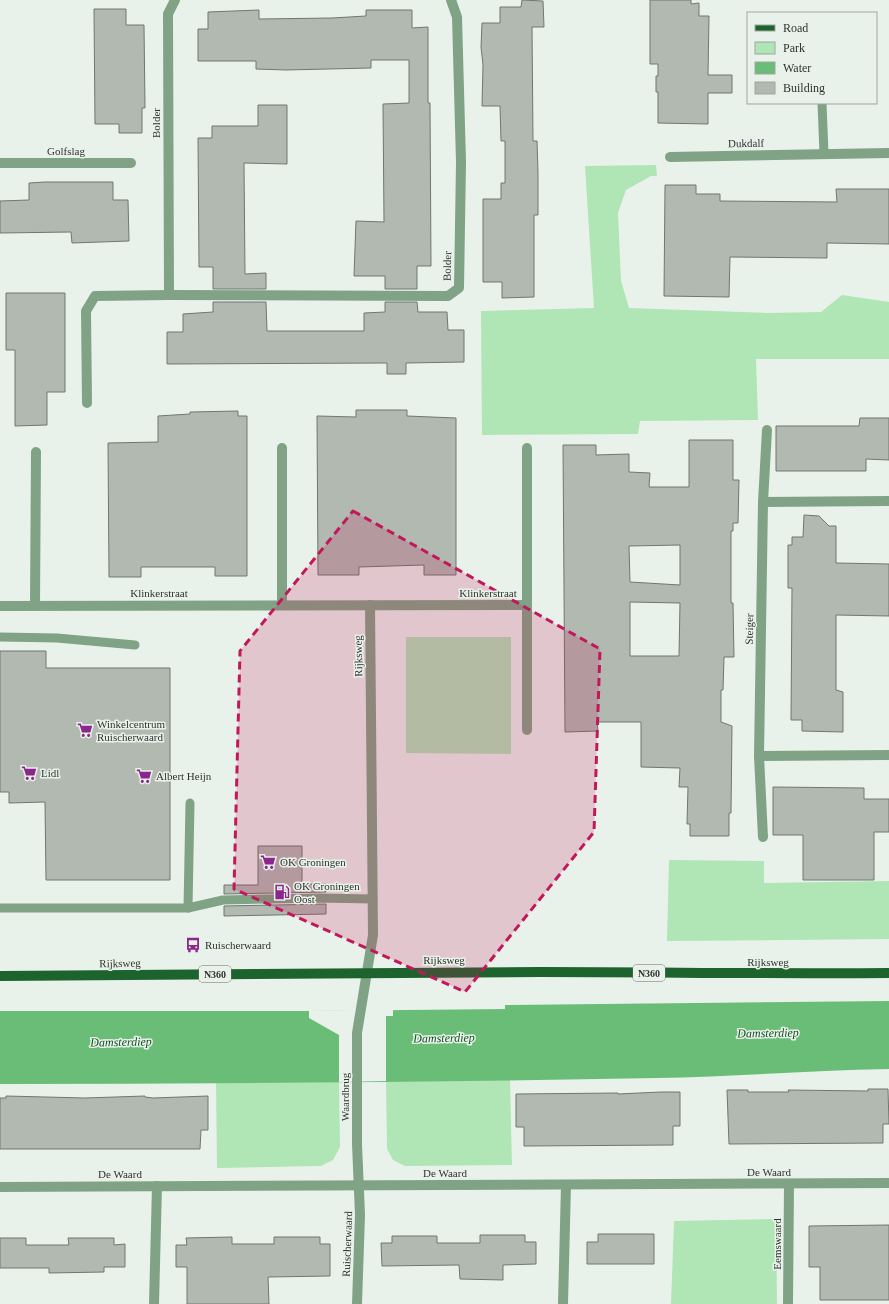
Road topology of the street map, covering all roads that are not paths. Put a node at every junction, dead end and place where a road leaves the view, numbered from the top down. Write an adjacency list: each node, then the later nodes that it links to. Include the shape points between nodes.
1 (175, 0): 9 (street, Bolder, via 168,14)
2 (451, 0): 9 (street, Bolder, via 458,17 461,162 458,288 448,296)
3 (822, 104): 5 (lane)
4 (889, 153): 5 (street, Dukdalf)
5 (824, 154): 6 (street, Dukdalf)
6 (670, 157)
7 (0, 163): 8 (street, Golfslag)
8 (131, 163)
9 (168, 295): 10 (street, Bolder, via 95,296 86,312)
10 (87, 403)
11 (767, 430): 16 (street, Steiger)
12 (282, 448): 17 (street)
13 (527, 448): 19 (street, Klinkerstraat)
14 (36, 452): 21 (street)
15 (889, 501): 16 (street)
16 (763, 502): 26 (street, Steiger)
17 (282, 605): 18 (street, Klinkerstraat); 21 (street, Klinkerstraat)
18 (370, 605): 19 (street, Klinkerstraat); 29 (street, Rijksweg)
19 (526, 605): 24 (street, Klinkerstraat)
20 (0, 606): 21 (street, Klinkerstraat)
21 (35, 606)
22 (0, 637): 23 (lane, via 57,638)
23 (135, 645)
24 (527, 730)
25 (889, 755): 26 (street)
26 (759, 756): 28 (street, Steiger)
27 (190, 803): 31 (lane)
28 (763, 838)
29 (373, 899): 31 (lane, via 223,900); 32 (street, Rijksweg, via 373,935)
30 (0, 908): 31 (lane)
31 (188, 908)
32 (367, 972): 33 (main road, Rijksweg / N360); 34 (main road, Rijksweg / N360); 36 (street, Waardbrug, via 357,1032)
33 (889, 972)
34 (0, 976)
35 (889, 1183): 37 (street, De Waard)
36 (359, 1184): 38 (street, De Waard); 39 (street, De Waard); 42 (street, Ruischerwaard)
37 (789, 1184): 38 (street, De Waard); 44 (street, Eemswaard)
38 (566, 1185): 43 (street)
39 (157, 1186): 40 (street, De Waard); 41 (street)
40 (0, 1187)
41 (154, 1304)
42 (357, 1304)
43 (563, 1304)
44 (788, 1304)

